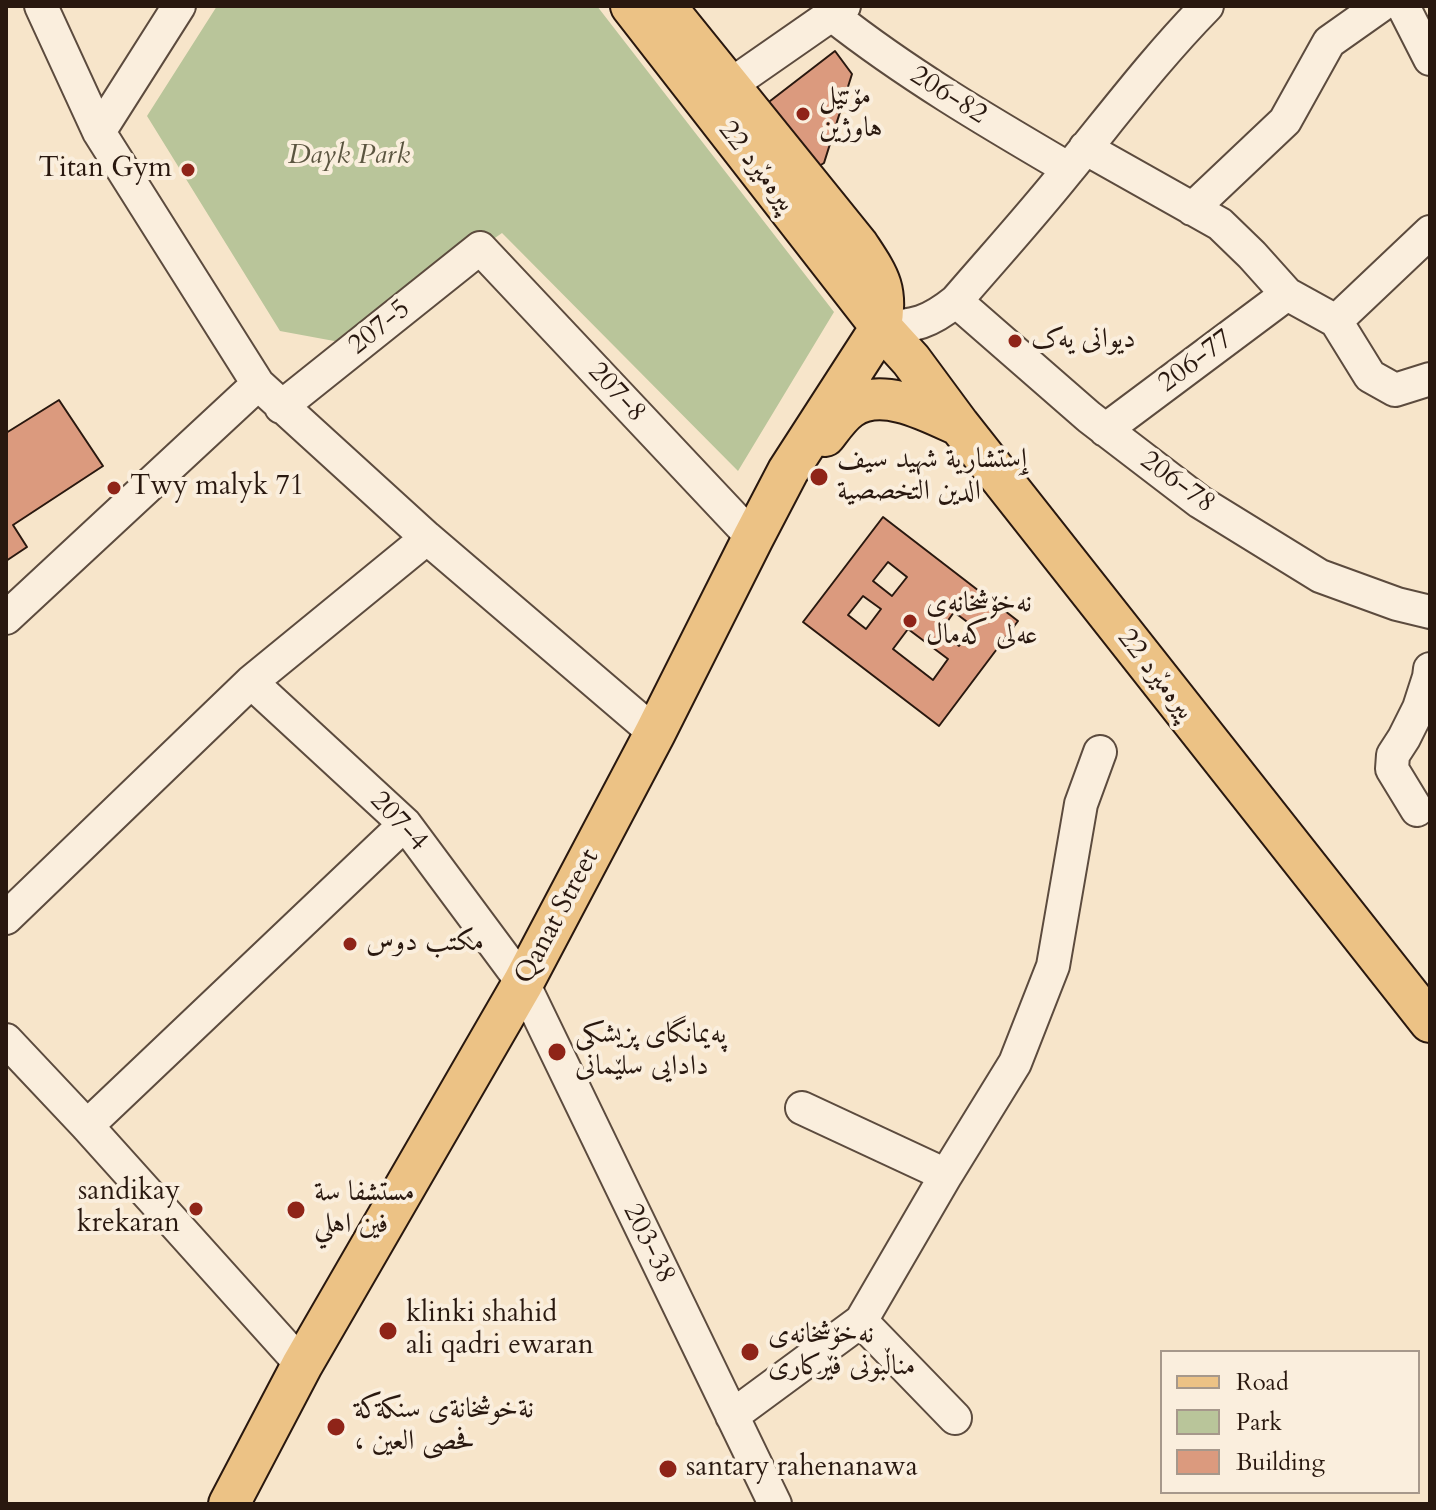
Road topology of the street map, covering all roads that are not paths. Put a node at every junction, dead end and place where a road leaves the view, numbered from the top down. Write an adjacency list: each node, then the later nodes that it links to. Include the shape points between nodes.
1 (41, 6): 11 (street)
2 (179, 6): 11 (street)
3 (631, 6): 19 (main road, 22 پیرەمێرد)
4 (665, 6): 10 (main road, 22 پیرەمێرد)
5 (1207, 6): 12 (street)
6 (1380, 6): 13 (street, via 1329,42 1285,121)
7 (1403, 6): 9 (street)
8 (838, 11): 10 (street); 12 (street, 206-82, via 874,48 959,104)
9 (1430, 59)
10 (729, 86): 19 (main road, 22 پیرەمێرد, via 872,266 883,289)
11 (99, 132): 21 (street)
12 (1077, 158): 13 (street, 206-82); 17 (street)
13 (1192, 209): 16 (street, 206-82, via 1220,224)
14 (1430, 232): 18 (street)
15 (480, 248): 22 (street, 207-5); 27 (street, 207-8)
16 (1287, 294): 18 (street, 206-82); 24 (street, 206-77)
17 (956, 301): 19 (street, via 919,324); 24 (street, 206-78)
18 (1336, 321): 20 (street, via 1370,376 1395,390)
19 (881, 327): 23 (main road, 22 پیرەمێرد); 25 (main road, Qanat Street)
20 (1430, 379)
21 (258, 384): 22 (street); 29 (street)
22 (281, 407): 26 (street)
23 (959, 425): 25 (main road, via 902,402 867,401 850,407 811,456); 38 (main road, 22 پیرەمێرد)
24 (1105, 430): 28 (street, 206-78, via 1200,502 1320,576)
25 (788, 471): 27 (main road, Qanat Street)
26 (427, 538): 31 (street); 32 (street)
27 (753, 538): 32 (main road, Qanat Street)
28 (1430, 612)
29 (6, 618)
30 (1430, 669): 34 (street, via 1419,708 1393,755 1392,769)
31 (251, 682): 35 (street, 207-4); 36 (street)
32 (655, 733): 37 (main road, Qanat Street)
33 (1100, 752): 42 (street, via 1081,804 1053,966 1015,1063)
34 (1417, 810)
35 (405, 824): 37 (street, 207-4); 41 (street)
36 (6, 918)
37 (523, 983): 44 (main road, Qanat Street); 45 (street, 203-38)
38 (1430, 1022)
39 (6, 1040): 41 (street)
40 (802, 1108): 42 (street)
41 (87, 1126): 44 (street)
42 (946, 1175): 43 (street)
43 (861, 1321): 45 (street); 46 (street)
44 (302, 1365): 47 (main road, Qanat Street)
45 (732, 1416): 48 (street, 203-38)
46 (955, 1418)
47 (229, 1504)
48 (775, 1504)

